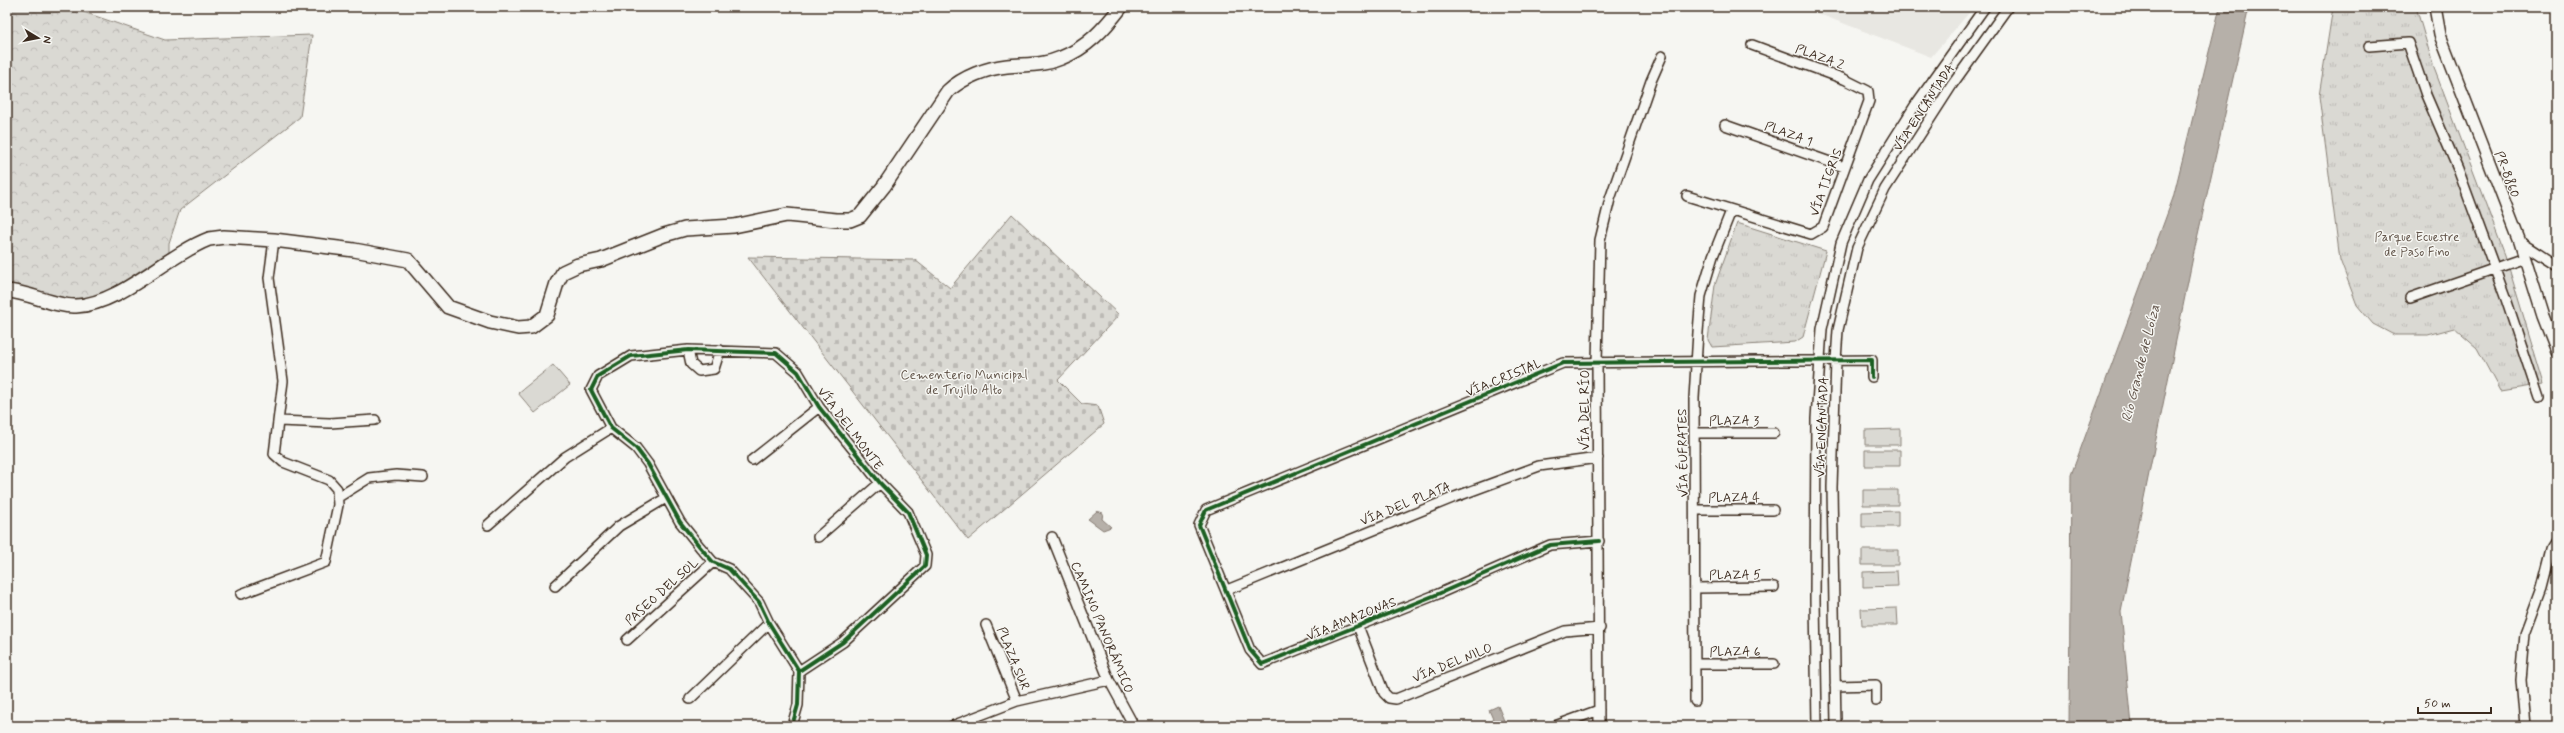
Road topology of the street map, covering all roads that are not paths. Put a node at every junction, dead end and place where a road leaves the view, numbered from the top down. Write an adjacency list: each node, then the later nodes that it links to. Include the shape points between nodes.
1 (1121, 7): 13 (main road, via 1093,40 1060,59 1034,65 1006,66 956,83 860,216 850,220 836,220 787,215 734,226 685,230 664,235 563,272 557,283 548,315 531,327 518,328 490,322 448,308 408,260)
2 (1985, 7): 24 (street, VÍA ENCANTADA, via 1916,104 1868,180 1841,243 1822,329)
3 (2008, 7): 23 (street, VÍA ENCANTADA, via 1952,85 1885,189 1857,248 1838,330)
4 (2435, 7): 14 (street, PR-8860 / PR-8860, via 2440,35 2457,82)
5 (1752, 45): 8 (street, PLAZA 2, via 1858,85 1868,91)
6 (2369, 46): 17 (street, via 2408,43 2426,96 2458,169)
7 (1662, 56): 25 (street, VÍA DEL RÍO, via 1610,199 1600,240)
8 (1869, 101): 10 (street, VÍA TIGRIS)
9 (1725, 125): 10 (street, PLAZA 1)
10 (1844, 167): 12 (street, VÍA TIGRIS, via 1823,227 1811,234)
11 (1687, 196): 12 (street, VÍA TIGRIS)
12 (1731, 211): 26 (street, VÍA ÉUFRATES, via 1713,256 1702,296)
13 (274, 240): 18 (main road, via 224,237 209,239 99,301 77,306); 31 (street, via 269,278 283,381)
14 (2520, 242): 15 (street, PR-8860 / PR-8860); 16 (street)
15 (2525, 258): 17 (street); 22 (street, PR-8860 / PR-8860)
16 (2557, 266)
17 (2494, 268): 19 (street); 28 (street)
18 (7, 291)
19 (2410, 298)
20 (688, 350): 21 (street, VÍA DEL MONTE); 21 (street, via 691,364 699,371 714,369); 32 (street, VÍA DEL MONTE, via 630,356 598,376 591,390)
21 (720, 350): 29 (street, VÍA DEL MONTE, via 776,352 798,372)
22 (2557, 352)
23 (1836, 360): 24 (street, VÍA CRISTAL); 27 (street, VÍA CRISTAL, via 1872,360); 64 (street, VÍA ENCANTADA, via 1832,487)
24 (1820, 361): 26 (street, VÍA CRISTAL); 75 (street, VÍA ENCANTADA, via 1816,419)
25 (1597, 362): 26 (street, VÍA CRISTAL); 35 (street, VÍA DEL RÍO); 43 (street, VÍA CRISTAL, via 1563,363 1206,510)
26 (1696, 363): 33 (street, VÍA ÉUFRATES)
27 (1872, 376)
28 (2539, 398)
29 (819, 407): 36 (street); 38 (street, VÍA DEL MONTE)
30 (375, 420): 31 (street, via 330,423)
31 (278, 421): 39 (street, via 274,454 282,462 329,480 337,490)
32 (611, 428): 40 (street, VÍA DEL MONTE, via 636,448 644,458); 44 (street, via 565,457)
33 (1694, 433): 34 (street, PLAZA 3); 41 (street, VÍA ÉUFRATES)
34 (1774, 433)
35 (1598, 458): 47 (street, VÍA DEL RÍO); 53 (street, VÍA DEL PLATA, via 1539,466)
36 (752, 460)
37 (424, 477): 39 (street, via 396,475 369,478)
38 (880, 483): 45 (street); 62 (street, VÍA DEL MONTE, via 908,512 926,555 925,566 843,642)
39 (338, 498): 54 (street, via 326,562)
40 (666, 498): 49 (street, VÍA DEL MONTE, via 680,522); 50 (street, via 619,526)
41 (1695, 510): 42 (street, PLAZA 4); 52 (street, VÍA ÉUFRATES)
42 (1773, 510)
43 (1203, 517): 53 (street, VÍA AMAZONAS, via 1199,525)
44 (488, 525)
45 (818, 537)
46 (1052, 537): 63 (street, CAMINO PANORÁMICO)
47 (1599, 541): 57 (street, VÍA AMAZONAS, via 1550,545); 58 (street, VÍA DEL RÍO)
48 (2557, 542): 77 (street, via 2552,549 2542,588 2524,634 2522,680)
49 (713, 562): 55 (street, VÍA DEL MONTE, via 729,569 759,602); 59 (street, PASEO DEL SOL)
50 (555, 586)
51 (1774, 587): 52 (street, PLAZA 5)
52 (1696, 588): 60 (street, VÍA ÉUFRATES)
53 (1226, 590): 57 (street, VÍA AMAZONAS, via 1250,650 1262,664)
54 (241, 594)
55 (769, 622): 62 (street, VÍA DEL MONTE); 65 (street)
56 (986, 625): 67 (street, PLAZA SUR)
57 (1358, 626): 58 (street, VÍA DEL NILO, via 1384,693 1389,698 1396,699 1565,631)
58 (1600, 628): 69 (street, VÍA DEL RÍO)
59 (627, 640)
60 (1695, 664): 61 (street, PLAZA 6); 66 (street, VÍA ÉUFRATES)
61 (1774, 664)
62 (799, 670): 70 (street, via 798,705)
63 (1109, 680): 67 (street); 72 (street, CAMINO PANORÁMICO)
64 (1835, 686): 68 (street, via 1876,685); 76 (street, VÍA ENCANTADA)
65 (690, 699)
66 (1695, 700)
67 (1017, 701): 71 (street)
68 (1876, 701)
69 (1599, 710): 73 (street); 74 (street, VÍA DEL RÍO)
70 (792, 726)
71 (952, 726)
72 (1134, 726)
73 (1554, 726)
74 (1599, 726)
75 (1817, 726)
76 (1836, 726)
77 (2525, 726)

